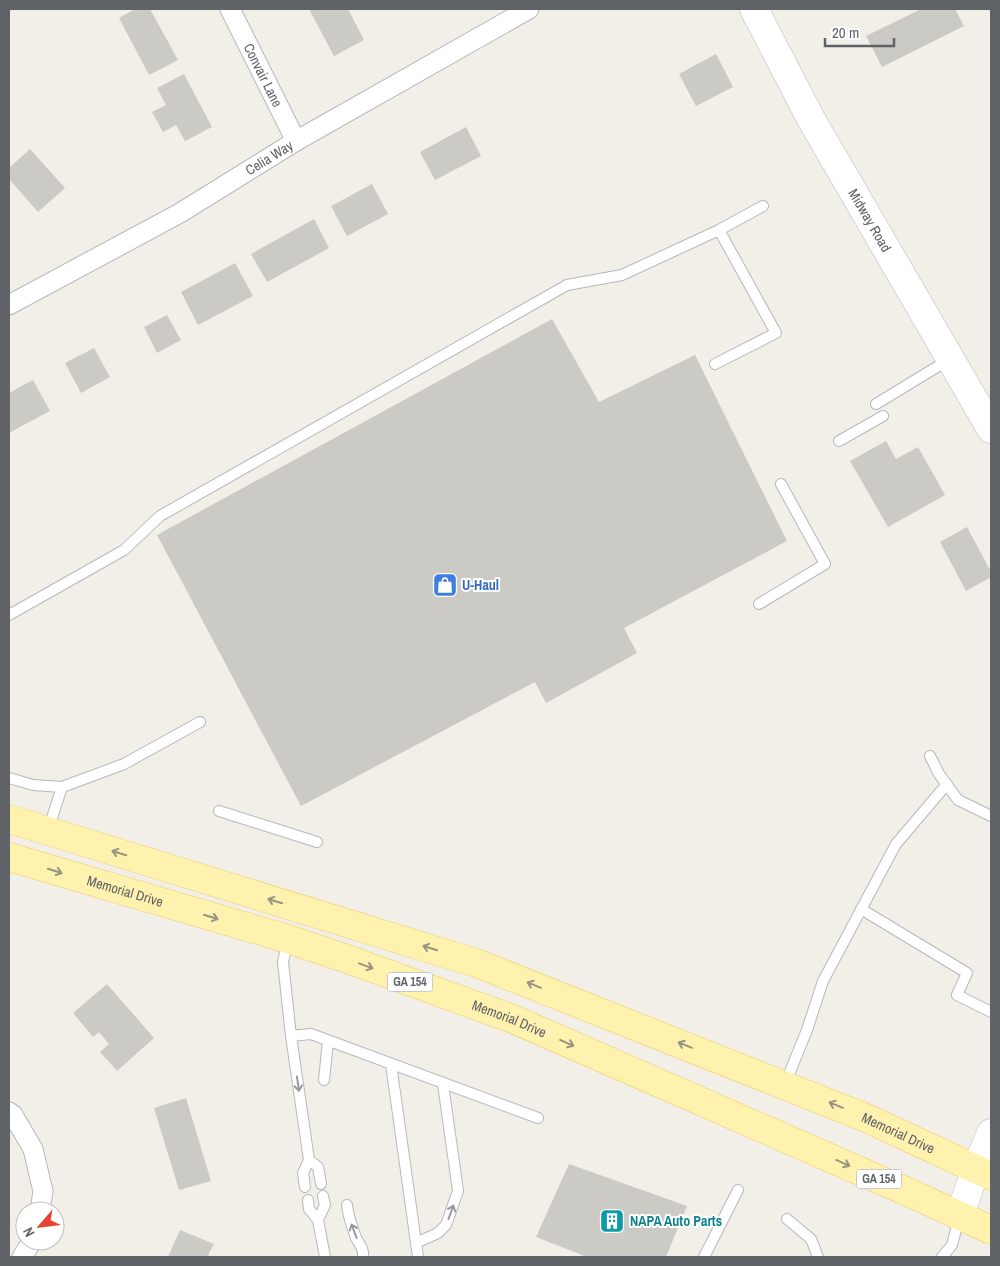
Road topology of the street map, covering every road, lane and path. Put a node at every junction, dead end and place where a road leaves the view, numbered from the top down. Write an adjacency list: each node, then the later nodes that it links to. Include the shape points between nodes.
1 (230, 9): 4 (street, Convair Lane)
2 (530, 9): 4 (street, Celia Way)
3 (754, 9): 8 (street, Midway Road, via 811,119)
4 (296, 141): 7 (street, Celia Way, via 180,213)
5 (763, 206): 6 (lane)
6 (718, 230): 9 (lane, via 776,333); 16 (lane, via 622,275 567,285 160,516 124,550)
7 (9, 305)
8 (950, 359): 10 (lane); 12 (street, Midway Road)
9 (716, 364)
10 (876, 404)
11 (883, 416): 13 (lane)
12 (991, 429)
13 (839, 441)
14 (781, 484): 15 (lane, via 825,564)
15 (759, 604)
16 (9, 615)
17 (200, 722): 21 (lane, via 124,764)
18 (930, 756): 20 (lane)
19 (9, 778): 21 (lane, via 33,785)
20 (947, 784): 23 (lane, via 958,800); 28 (lane, via 896,844)
21 (62, 787): 25 (lane)
22 (219, 810): 26 (lane)
23 (991, 816)
24 (9, 819): 25 (main road, Memorial Drive)
25 (48, 831): 36 (main road, Memorial Drive, one-way to 25, via 476,963)
26 (317, 842)
27 (9, 857): 29 (main road, Memorial Drive / GA 154, one-way to 29)
28 (861, 909): 30 (lane, via 967,973 957,995); 36 (lane, via 823,981)
29 (288, 940): 31 (lane, via 283,962); 49 (main road, Memorial Drive / GA 154, one-way to 49, via 513,1020)
30 (991, 1012)
31 (291, 1036): 32 (lane, via 311,1034); 40 (lane, one-way to 40)
32 (328, 1041): 33 (lane); 34 (lane)
33 (391, 1064): 35 (lane); 53 (lane)
34 (324, 1080)
35 (443, 1084): 38 (lane); 53 (lane, one-way to 35, via 438,1233 446,1225 458,1191)
36 (784, 1085): 41 (main road, Memorial Drive, one-way to 36, via 864,1117)
37 (9, 1112): 47 (street, via 33,1149 43,1190)
38 (538, 1118)
39 (991, 1133): 41 (street)
40 (309, 1160): 42 (lane, via 318,1167); 43 (lane, via 303,1173)
41 (984, 1173): 49 (street)
42 (321, 1184)
43 (305, 1187)
44 (738, 1190): 57 (lane)
45 (324, 1196): 51 (lane, via 325,1205)
46 (308, 1200): 51 (lane, via 309,1209)
47 (41, 1201)
48 (347, 1204): 55 (lane, one-way to 48)
49 (960, 1214): 52 (main road, Memorial Drive / GA 154); 59 (lane, via 952,1245)
50 (786, 1219): 58 (lane, via 811,1239)
51 (318, 1220): 54 (lane)
52 (991, 1230)
53 (416, 1243): 56 (lane)
54 (325, 1257)
55 (363, 1257)
56 (418, 1257)
57 (704, 1257)
58 (818, 1257)
59 (942, 1257)

